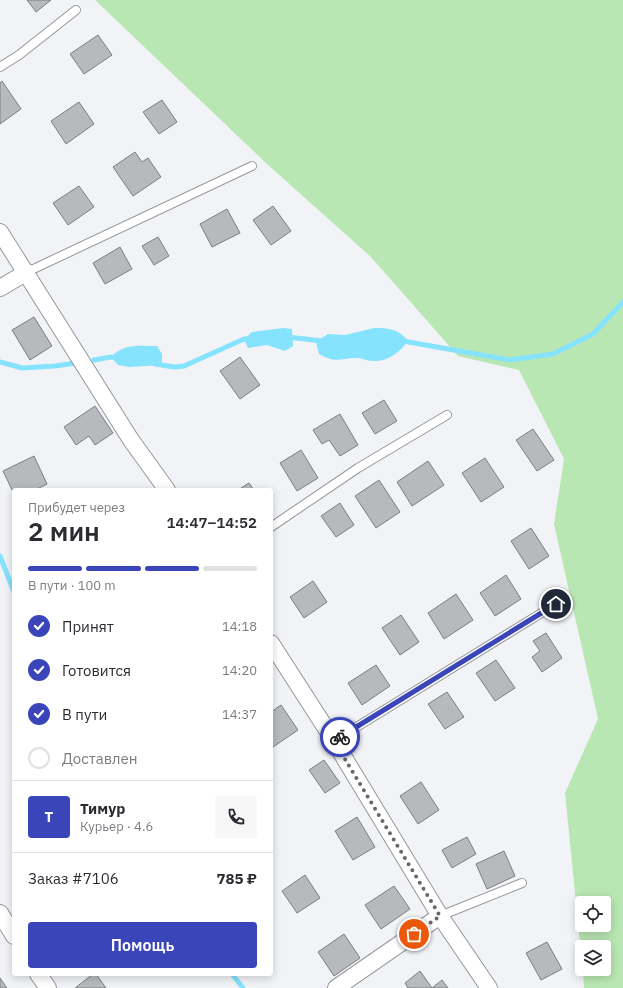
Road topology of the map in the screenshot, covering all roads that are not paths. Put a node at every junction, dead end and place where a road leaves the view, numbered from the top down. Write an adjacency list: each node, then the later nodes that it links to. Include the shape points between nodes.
1 (76, 10): 2 (lane)
2 (0, 67)
3 (252, 166): 5 (lane)
4 (0, 232): 5 (street)
5 (27, 272): 6 (street); 8 (street, via 131,440)
6 (0, 288)
7 (447, 414): 9 (lane, via 358,468)
8 (166, 488)
9 (273, 525)
10 (556, 604): 12 (lane)
11 (273, 646): 12 (street)
12 (334, 741): 15 (street)
13 (522, 883): 15 (lane)
14 (0, 913): 16 (street)
15 (440, 916): 19 (street); 20 (street)
16 (12, 933)
17 (39, 976): 18 (street)
18 (48, 988)
19 (336, 988)
20 (489, 988)

